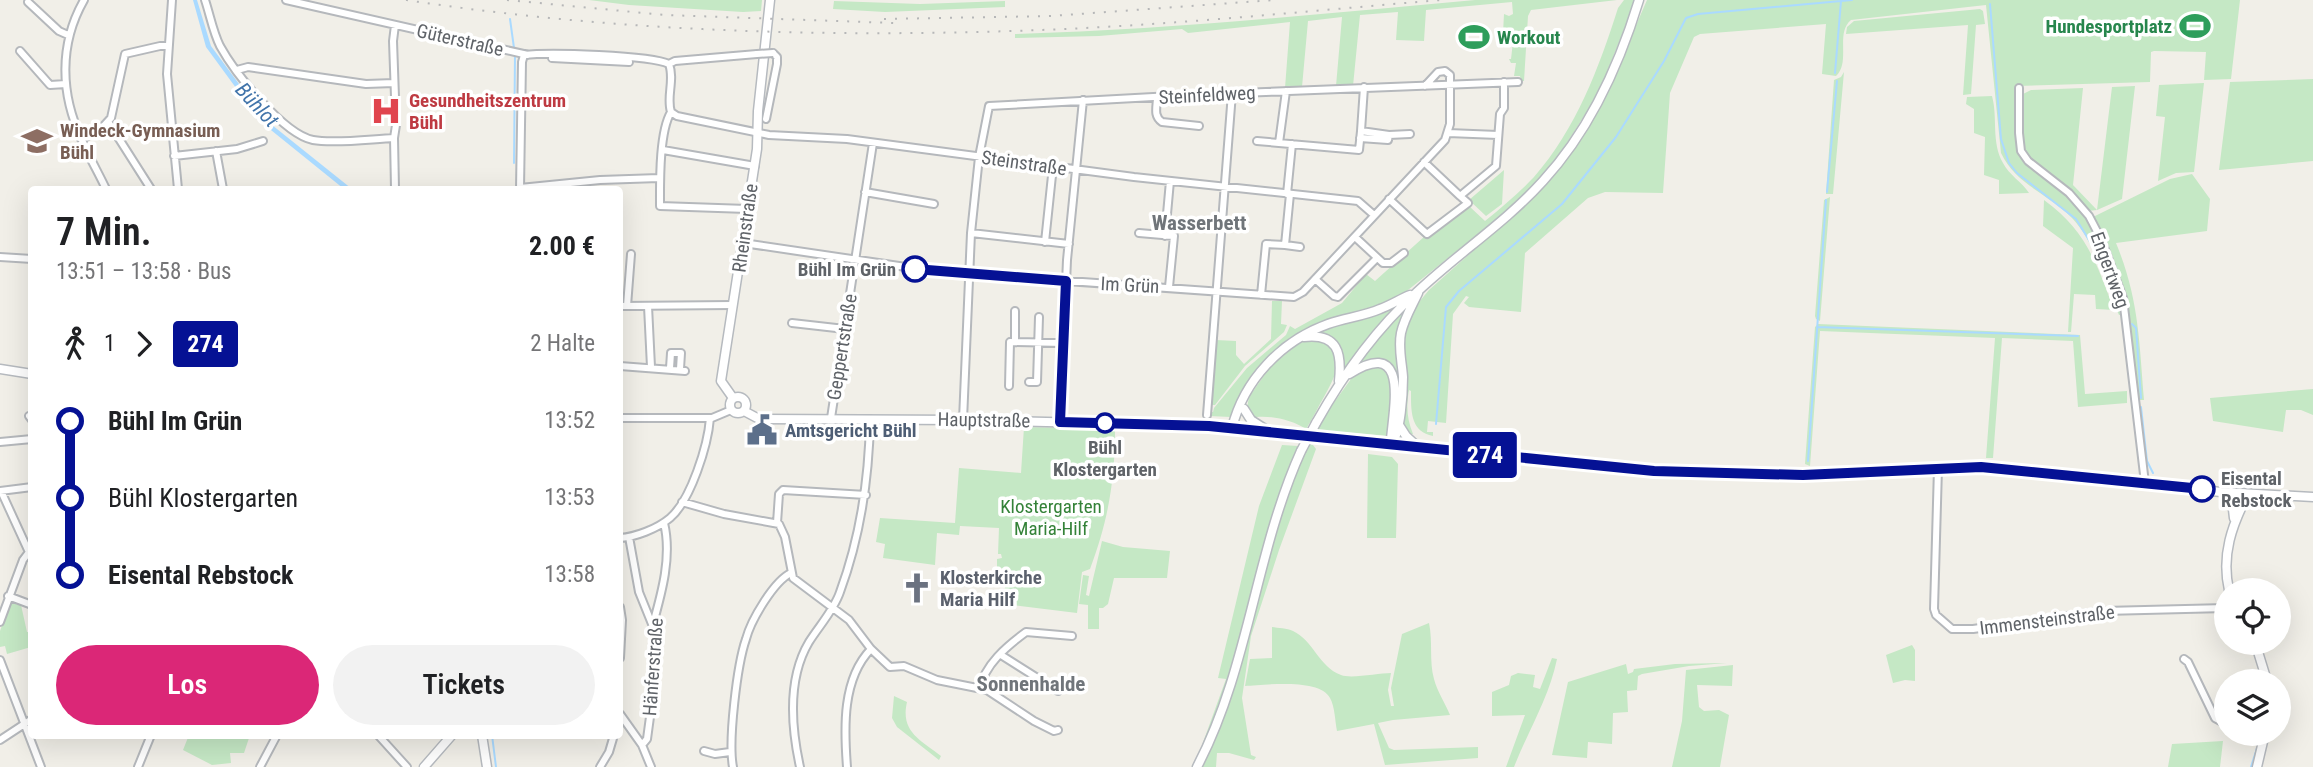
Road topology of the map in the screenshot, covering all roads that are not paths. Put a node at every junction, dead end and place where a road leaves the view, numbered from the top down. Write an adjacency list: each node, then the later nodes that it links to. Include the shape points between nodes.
1 (84, 0): 9 (street)
2 (172, 0): 10 (street)
3 (205, 0): 14 (street, via 217,39)
4 (286, 0): 8 (street, Güterstraße)
5 (770, 0): 31 (main road, Rheinstraße)
6 (1639, 0): 90 (main road, via 1614,71 1573,145 1521,204)
7 (28, 2): 9 (street)
8 (395, 25): 12 (street, Güterstraße); 17 (street)
9 (68, 35): 18 (street)
10 (168, 46): 29 (street, via 125,54); 45 (street)
11 (20, 51): 18 (street, via 50,85)
12 (518, 53): 13 (street, Güterstraße, via 539,58); 58 (street, via 522,62)
13 (666, 63): 27 (street, via 672,73); 28 (street, Güterstraße, bridge, via 774,53 777,64)
14 (237, 70): 17 (street, via 248,67 366,84); 36 (street, via 270,110 301,136 315,141)
15 (1504, 82): 16 (street, Steinfeldweg); 19 (street, Steinfeldweg); 35 (street)
16 (1518, 82)
17 (394, 83): 36 (street)
18 (66, 84): 37 (street)
19 (1450, 85): 20 (street, Steinfeldweg); 20 (street, Steinfeldweg, via 1450,75 1441,71); 32 (street)
20 (1425, 86): 21 (street, Steinfeldweg)
21 (1364, 87): 23 (street, Steinfeldweg); 33 (street)
22 (2019, 88): 131 (street, Engertweg, via 2021,151 2089,216 2123,298)
23 (1286, 91): 24 (street, Steinfeldweg); 41 (street)
24 (1232, 93): 25 (street, Steinfeldweg); 60 (street)
25 (1157, 97): 26 (street, Steinfeldweg); 30 (street, via 1156,117 1162,122)
26 (1083, 100): 46 (street, Steinfeldweg, via 989,106); 50 (street)
27 (671, 112): 31 (street, Steinstraße); 44 (street)
28 (765, 119)
29 (109, 122): 37 (street); 54 (street)
30 (1199, 126)
31 (757, 132): 40 (street, Steinstraße); 48 (main road, Rheinstraße)
32 (1448, 133): 35 (street); 47 (street, Im Grün)
33 (1360, 134): 34 (street, via 1388,140 1389,135); 42 (street, via 1359,150)
34 (1410, 134)
35 (1497, 135): 63 (street, via 1496,166)
36 (394, 138): 57 (street)
37 (81, 139): 53 (street)
38 (263, 141): 43 (street)
39 (1257, 141): 41 (street)
40 (873, 143): 46 (street, Steinstraße); 61 (street, Geppertstraße)
41 (1279, 143): 42 (street)
42 (1292, 144): 62 (street)
43 (216, 150): 45 (street); 56 (street)
44 (663, 150): 48 (street); 51 (street)
45 (174, 156): 55 (street)
46 (979, 157): 49 (street, Steinstraße); 68 (street)
47 (1424, 162): 63 (street); 64 (street, Im Grün)
48 (755, 166): 66 (main road, Rheinstraße)
49 (1053, 166): 50 (street, Steinstraße); 72 (street)
50 (1076, 170): 52 (street, Steinstraße); 75 (street)
51 (659, 178): 59 (street); 66 (street, via 660,206)
52 (1170, 181): 60 (street, Steinstraße); 70 (street)
53 (104, 186)
54 (149, 186)
55 (178, 186)
56 (222, 186)
57 (395, 186)
58 (520, 186)
59 (547, 186)
60 (1224, 188): 62 (street, Steinstraße); 89 (street)
61 (865, 192): 65 (street); 84 (street, Geppertstraße)
62 (1289, 194): 67 (street, Steinstraße, via 1358,201); 77 (street)
63 (1460, 195): 64 (street, via 1468,203 1427,234)
64 (1389, 199): 67 (street, Im Grün)
65 (934, 204)
66 (747, 209): 73 (main road, Rheinstraße)
67 (1374, 215): 71 (street, Im Grün)
68 (971, 233): 72 (street); 85 (street)
69 (1139, 233): 70 (street)
70 (1166, 236): 88 (street, via 1174,236)
71 (1354, 237): 82 (street); 86 (street, Im Grün)
72 (1045, 242): 75 (street)
73 (743, 243): 84 (street, Im Grün); 92 (main road, Rheinstraße)
74 (1256, 243): 76 (street)
75 (1069, 244): 87 (street)
76 (1266, 244): 77 (street); 91 (street)
77 (1285, 245): 78 (street)
78 (1300, 247)
79 (1404, 253): 82 (street, via 1391,263)
80 (631, 254): 93 (street)
81 (0, 257): 83 (street)
82 (1377, 258): 86 (street, via 1338,297)
83 (28, 259)
84 (855, 259): 85 (street, Im Grün); 98 (street, Geppertstraße)
85 (969, 274): 87 (street, Im Grün); 121 (street)
86 (1315, 279): 91 (street, Im Grün, via 1298,296)
87 (1066, 281): 88 (street, Im Grün); 102 (street)
88 (1169, 287): 89 (street, Im Grün)
89 (1216, 291): 91 (street, Im Grün); 116 (street)
90 (1418, 291): 99 (main road); 108 (main road, via 1380,330); 123 (main road, via 1401,335)
91 (1261, 295)
92 (733, 305): 94 (street); 112 (main road, Rheinstraße, via 721,381)
93 (623, 306): 94 (street)
94 (648, 306): 104 (street)
95 (1015, 311): 100 (street)
96 (1039, 317): 101 (street)
97 (792, 323): 98 (street)
98 (845, 329): 119 (street, Geppertstraße)
99 (1301, 337): 108 (main road, via 1323,337 1336,348); 111 (main road, via 1271,360)
100 (1015, 342): 101 (street); 110 (street, via 1010,342)
101 (1038, 343): 102 (street); 109 (street, via 1037,382)
102 (1064, 343): 122 (street)
103 (623, 366): 104 (street)
104 (651, 367): 105 (street)
105 (670, 368): 105 (street, via 682,370 681,353 671,353)
106 (2, 370): 107 (main road)
107 (28, 373)
108 (1341, 381): 128 (main road, via 1370,363 1379,363 1393,375); 191 (main road, bridge, via 1288,480 1225,702)
109 (1029, 382)
110 (1009, 386)
111 (1245, 395): 114 (main road); 124 (main road)
112 (733, 398): 113 (main road); 115 (main road, via 746,400)
113 (731, 410): 115 (main road, Hauptstraße); 118 (street, Hauptstraße)
114 (1244, 410): 124 (main road); 125 (main road)
115 (744, 411): 119 (main road, Hauptstraße, via 759,419)
116 (1207, 415)
117 (623, 418): 118 (street, Hauptstraße)
118 (710, 418): 138 (street, via 707,445)
119 (831, 418): 120 (main road, Hauptstraße)
120 (870, 419): 121 (main road, Hauptstraße); 136 (street)
121 (963, 420): 122 (main road, Hauptstraße)
122 (1060, 422): 124 (main road, Hauptstraße)
123 (1399, 425): 128 (main road); 129 (main road)
124 (1233, 428): 125 (main road, Hauptstraße)
125 (1270, 432): 128 (main road, Hauptstraße)
126 (28, 439): 127 (street)
127 (0, 442)
128 (1391, 445): 129 (main road, Hauptstraße)
129 (1419, 448): 130 (main road, Hauptstraße, via 1568,468 1763,475)
130 (1938, 468): 131 (main road, Hauptstraße, via 2015,469); 151 (street, Immensteinstraße, via 1934,609 1952,629 2104,611)
131 (2145, 483): 134 (main road, Hauptstraße)
132 (28, 488): 133 (street)
133 (0, 491): 144 (street)
134 (2231, 492): 135 (main road, Hauptstraße); 139 (main road)
135 (2248, 494): 137 (main road, Hauptstraße); 139 (main road)
136 (866, 495): 141 (street, via 783,490); 150 (street)
137 (2313, 497)
138 (682, 502): 140 (street); 141 (street)
139 (2234, 521): 147 (main road, via 2226,556)
140 (664, 523): 142 (street); 153 (street, Hänferstraße, via 668,553)
141 (777, 523): 146 (street, via 785,537)
142 (629, 537): 143 (street); 153 (street, via 639,592)
143 (623, 538)
144 (28, 546)
145 (28, 553): 148 (street)
146 (791, 573): 150 (street); 179 (street, via 754,617 746,637)
147 (2228, 578)
148 (8, 596): 149 (street); 152 (street)
149 (28, 604)
150 (833, 606): 155 (street); 189 (street, via 803,651 796,672 792,729)
151 (2214, 608)
152 (0, 622)
153 (653, 624): 176 (street, Hänferstraße, via 657,661 647,739)
154 (1072, 636): 156 (street, via 1026,632)
155 (871, 649): 160 (street, via 890,667 904,666 937,680); 190 (street, via 851,685)
156 (1001, 655): 160 (street, via 987,670); 161 (street)
157 (2184, 659): 162 (street)
158 (0, 660): 159 (street)
159 (3, 680): 165 (street)
160 (980, 689): 166 (street, via 998,695 1034,721)
161 (1058, 691)
162 (2214, 716)
163 (623, 718): 176 (street)
164 (28, 722): 165 (street)
165 (23, 725): 167 (street); 175 (street)
166 (1059, 730)
167 (28, 737)
168 (29, 739): 180 (street)
169 (149, 739): 181 (street)
170 (275, 739): 182 (street)
171 (382, 739): 183 (street)
172 (448, 739): 184 (main road)
173 (483, 739): 185 (main road)
174 (613, 739): 186 (street)
175 (0, 740)
176 (642, 745): 187 (street)
177 (2262, 746): 192 (main road)
178 (704, 751): 179 (street)
179 (730, 752): 188 (street)
180 (41, 767)
181 (138, 767)
182 (260, 767)
183 (407, 767)
184 (424, 767)
185 (487, 767)
186 (600, 767)
187 (651, 767)
188 (733, 767)
189 (800, 767)
190 (847, 767)
191 (1197, 767)
192 (2257, 767)

